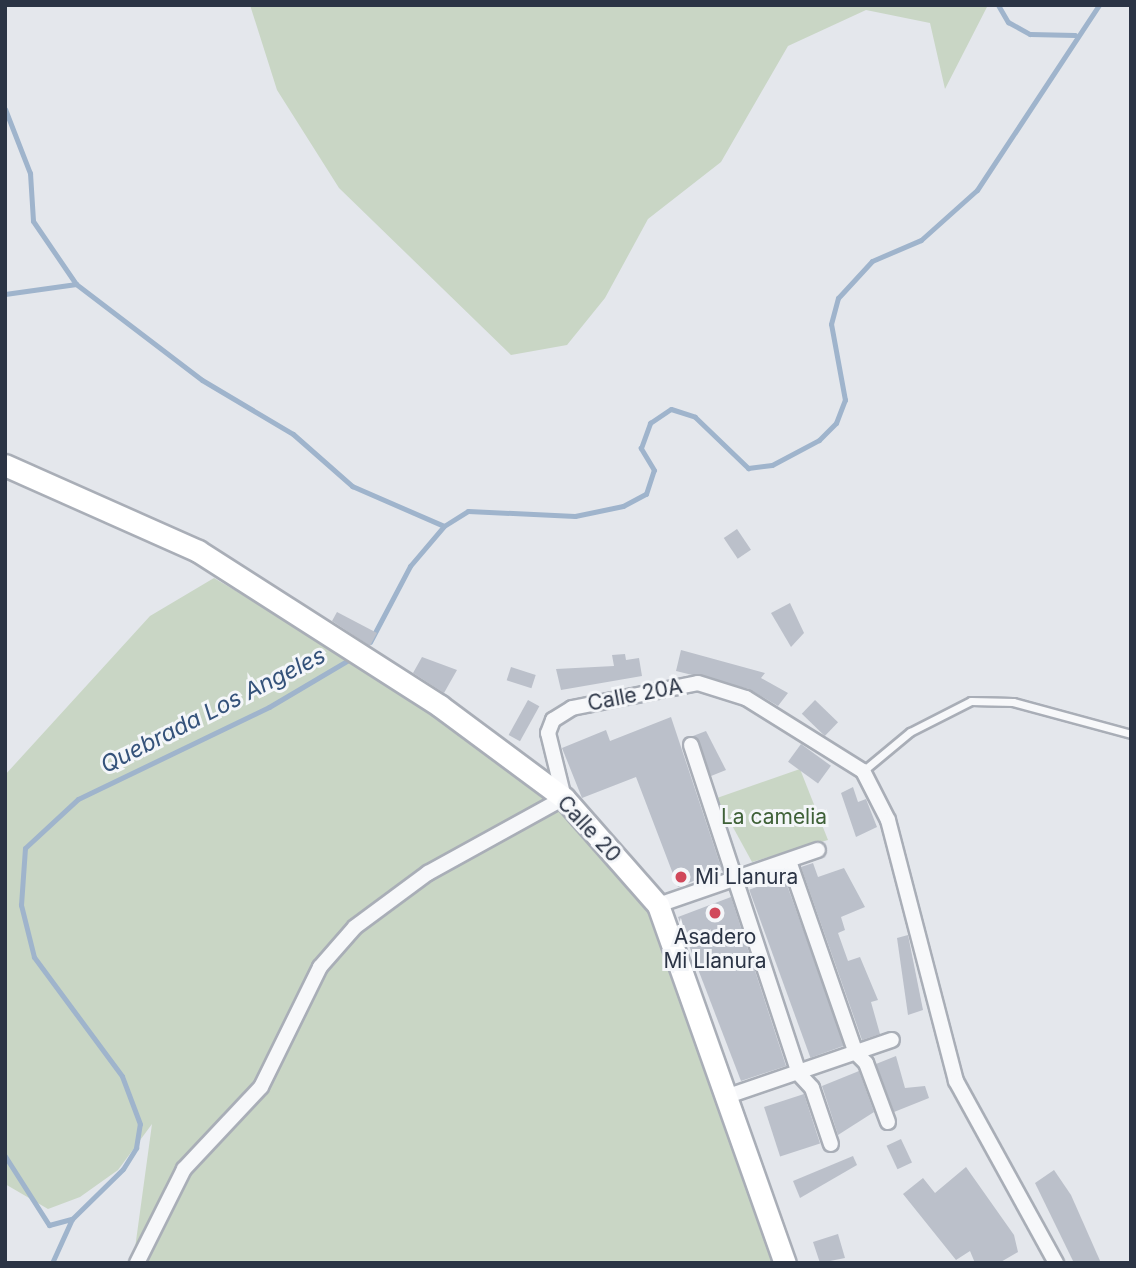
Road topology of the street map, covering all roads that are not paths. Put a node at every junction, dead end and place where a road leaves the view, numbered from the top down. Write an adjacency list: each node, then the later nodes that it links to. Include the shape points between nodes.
1 (5, 465): 5 (main road, Calle 20, via 198,551 440,706)
2 (1131, 734): 4 (lane, via 1013,702 971,701 910,732)
3 (691, 745): 8 (street, via 733,867)
4 (863, 771): 5 (street, Calle 20A, via 746,698 698,683 561,712 548,733); 18 (street, via 888,820 957,1081)
5 (564, 798): 9 (main road, Calle 20); 16 (street, via 428,873 355,927 320,967 261,1087 184,1169)
6 (818, 850): 7 (street)
7 (789, 861): 8 (street); 11 (street)
8 (732, 881): 9 (street); 12 (street)
9 (658, 905): 13 (main road, Calle 20)
10 (892, 1040): 11 (street)
11 (856, 1054): 12 (street); 14 (street, via 866,1063)
12 (799, 1074): 13 (street); 15 (street, via 812,1088)
13 (731, 1096): 17 (main road, Calle 20)
14 (888, 1122)
15 (831, 1144)
16 (137, 1263)
17 (785, 1263)
18 (1056, 1263)

